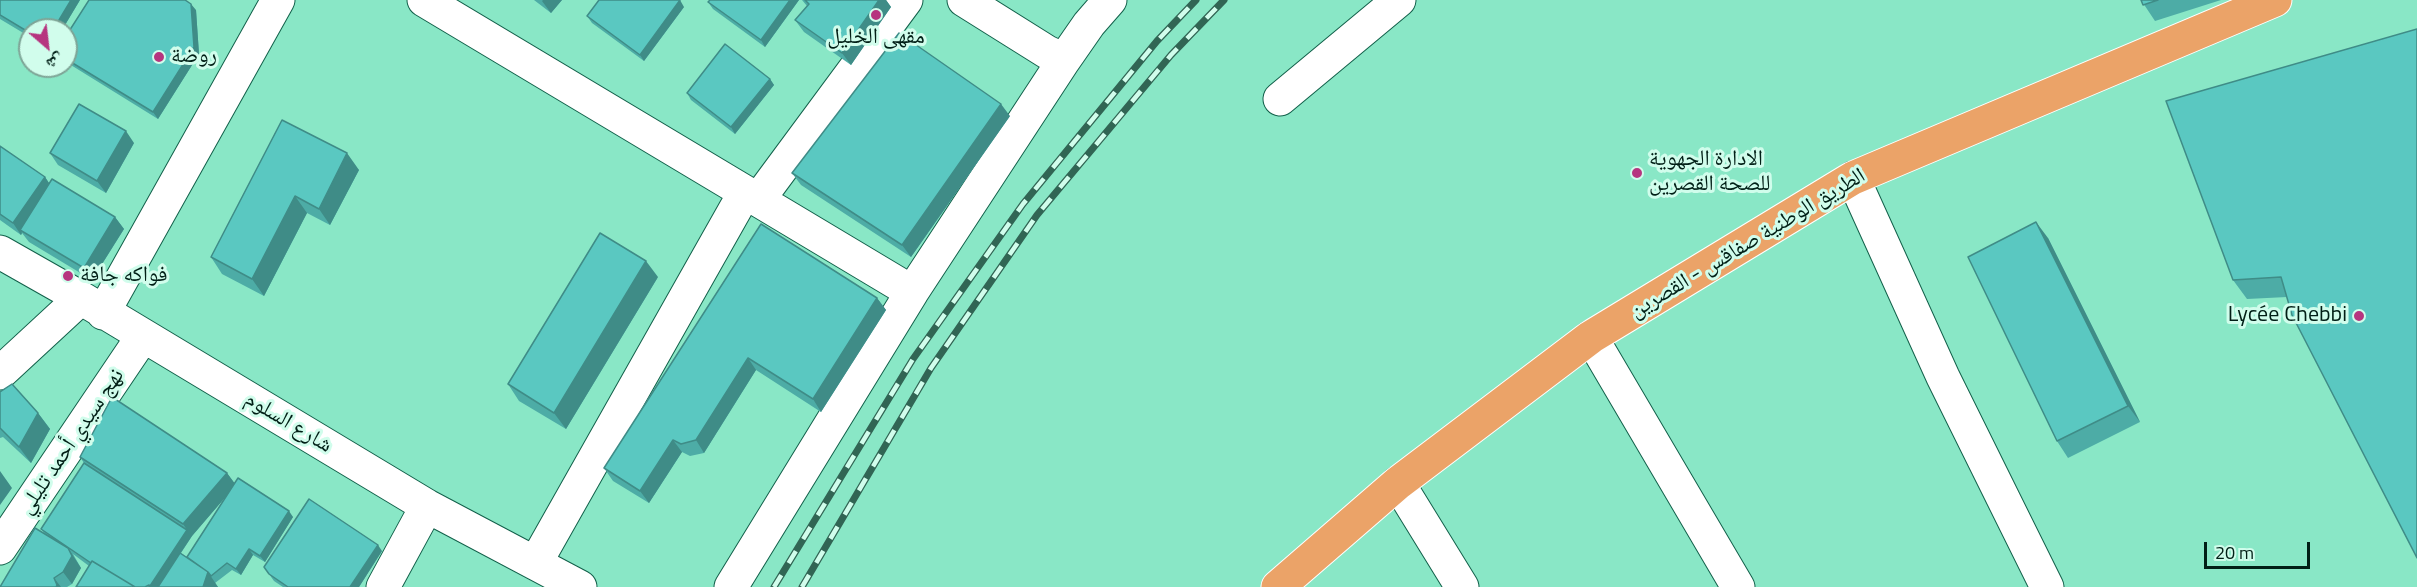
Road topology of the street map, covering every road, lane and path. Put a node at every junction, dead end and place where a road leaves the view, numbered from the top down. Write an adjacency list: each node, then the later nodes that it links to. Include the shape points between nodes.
1 (278, 0): 14 (street)
2 (424, 0): 11 (street)
3 (906, 0): 11 (street)
4 (964, 0): 8 (street)
5 (1110, 0): 8 (street)
6 (1399, 0): 9 (street)
7 (2275, 0): 10 (main road, الطريق الوطنية صفاقس - القصرين)
8 (1064, 60): 13 (street)
9 (1280, 99)
10 (1853, 178): 16 (main road, الطريق الوطنية صفاقس - القصرين); 28 (street, via 1942,377)
11 (751, 196): 13 (street); 21 (street)
12 (0, 252): 14 (street, شارع السلوم)
13 (912, 292): 24 (street)
14 (92, 305): 15 (street, شارع السلوم); 17 (street)
15 (143, 336): 19 (street, شارع السلوم); 20 (street, نهج سيدي أحمد تليلي)
16 (1591, 338): 18 (main road, الطريق الوطنية صفاقس - القصرين); 27 (street)
17 (0, 373)
18 (1398, 483): 25 (main road, الطريق الوطنية صفاقس - القصرين); 26 (street)
19 (427, 506): 21 (street, شارع السلوم); 22 (street)
20 (0, 548)
21 (536, 562): 23 (street, شارع السلوم)
22 (383, 587)
23 (580, 587)
24 (731, 587)
25 (1278, 587)
26 (1462, 587)
27 (1738, 587)
28 (2047, 587)

